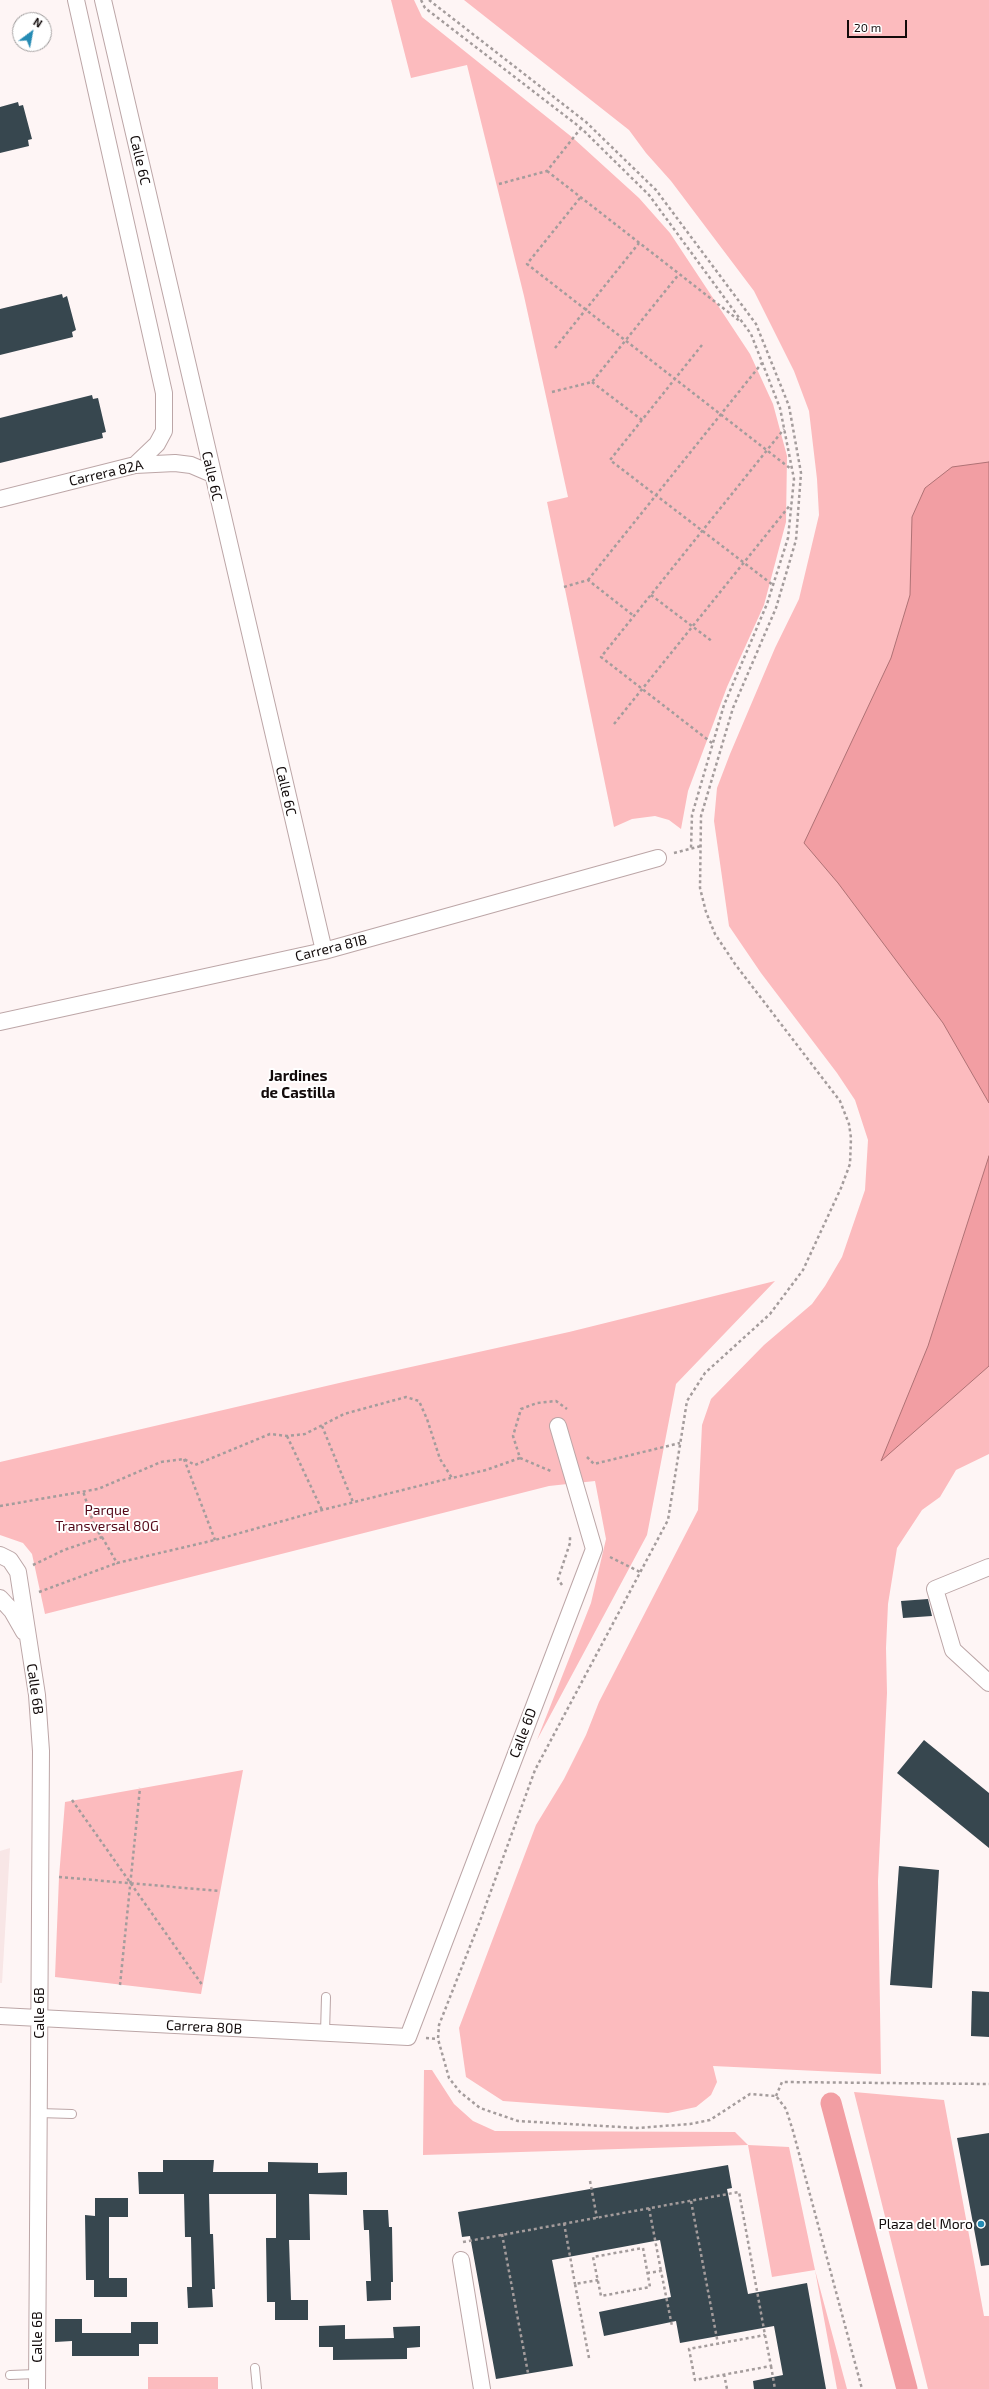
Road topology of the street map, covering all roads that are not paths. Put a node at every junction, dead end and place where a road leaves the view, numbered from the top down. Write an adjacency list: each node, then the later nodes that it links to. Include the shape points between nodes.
1 (76, 0): 3 (street, Calle 6C, via 164,393 164,431 157,444)
2 (103, 0): 4 (street, Calle 6C)
3 (135, 465): 4 (street, Carrera 82A, via 175,462 191,465); 5 (street, Carrera 82A)
4 (212, 474): 7 (street, Calle 6C)
5 (0, 499)
6 (658, 858): 7 (street, Carrera 81B)
7 (324, 951): 8 (street, Carrera 81B)
8 (0, 1022)
9 (558, 1426): 19 (street, Calle 6D, via 594,1548)
10 (0, 1555): 13 (street, Calle 6B, via 10,1560 18,1572)
11 (988, 1572): 14 (street, via 935,1589 953,1650)
12 (0, 1598): 13 (street, via 12,1611)
13 (27, 1637): 17 (street, Calle 6B, via 37,1695 41,1752)
14 (989, 1683)
15 (326, 1997): 18 (lane)
16 (0, 2016): 17 (street, Carrera 80B)
17 (39, 2018): 18 (street, Carrera 80B); 20 (street, Calle 6B)
18 (325, 2033): 19 (street, Carrera 80B)
19 (408, 2037)
20 (39, 2113): 21 (lane); 25 (street, Calle 6B)
21 (72, 2114)
22 (461, 2260): 27 (street)
23 (255, 2368): 26 (lane)
24 (10, 2375): 25 (lane)
25 (37, 2382)
26 (257, 2389)
27 (482, 2389)

